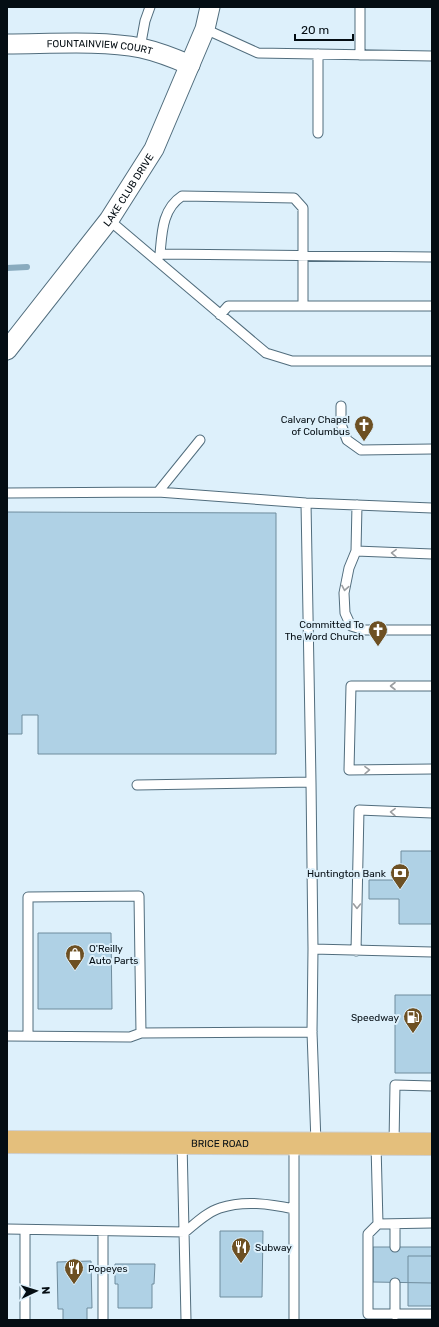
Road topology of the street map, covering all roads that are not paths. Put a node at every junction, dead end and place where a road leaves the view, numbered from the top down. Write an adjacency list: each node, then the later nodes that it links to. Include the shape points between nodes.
1 (150, 7): 6 (lane)
2 (210, 7): 4 (street, LAKE CLUB DRIVE)
3 (360, 7): 8 (lane)
4 (205, 29): 7 (lane, via 258,53); 10 (street, LAKE CLUB DRIVE)
5 (7, 44): 6 (street, FOUNTAINVIEW COURT, via 107,45)
6 (140, 48): 10 (street, FOUNTAINVIEW COURT, via 165,54)
7 (318, 54): 8 (lane); 11 (lane)
8 (360, 55): 9 (lane)
9 (432, 56)
10 (190, 65): 12 (street, LAKE CLUB DRIVE, via 154,149)
11 (318, 133)
12 (109, 220): 14 (lane); 19 (street, LAKE CLUB DRIVE)
13 (303, 256): 14 (lane); 14 (lane, via 303,208 294,198 182,196 166,214); 15 (lane); 16 (lane)
14 (158, 257): 18 (lane)
15 (432, 257)
16 (303, 305): 17 (lane); 18 (lane, via 228,306)
17 (432, 306)
18 (220, 314): 20 (lane, via 266,353 292,361)
19 (7, 350)
20 (432, 361)
21 (341, 406): 23 (lane, via 341,424 347,440 361,450)
22 (200, 440): 24 (lane)
23 (432, 450)
24 (158, 492): 25 (lane); 26 (lane)
25 (7, 493)
26 (306, 503): 27 (lane); 34 (lane)
27 (357, 505): 28 (lane); 29 (lane)
28 (432, 508)
29 (356, 551): 30 (lane, one-way to 29); 31 (lane, one-way to 31, via 344,592 345,612 352,626 364,630)
30 (432, 554)
31 (432, 630)
32 (432, 686): 33 (lane, one-way to 33, via 351,686 349,770)
33 (432, 769)
34 (311, 782): 35 (lane); 37 (lane)
35 (136, 785)
36 (432, 813): 38 (lane, one-way to 38, via 359,810)
37 (313, 949): 38 (lane); 40 (lane)
38 (356, 951): 39 (lane)
39 (432, 952)
40 (312, 1032): 41 (lane); 48 (lane)
41 (141, 1033): 43 (lane, via 130,1037); 43 (lane, via 138,896 28,897)
42 (7, 1036): 43 (lane)
43 (28, 1036)
44 (432, 1086): 49 (lane, via 395,1085)
45 (7, 1142): 46 (main road, BRICE ROAD)
46 (182, 1142): 47 (main road, BRICE ROAD); 58 (lane)
47 (294, 1143): 48 (main road, BRICE ROAD); 51 (lane)
48 (316, 1143): 49 (main road, BRICE ROAD)
49 (385, 1143): 50 (main road, BRICE ROAD); 53 (lane)
50 (432, 1144)
51 (294, 1209): 58 (lane, via 268,1204 243,1204 220,1208); 66 (lane)
52 (432, 1223): 54 (lane)
53 (378, 1224): 54 (lane); 62 (lane, via 368,1234 368,1314)
54 (395, 1224): 59 (lane)
55 (7, 1229): 56 (lane)
56 (25, 1230): 57 (lane); 63 (lane)
57 (103, 1231): 58 (lane); 64 (lane)
58 (184, 1232): 65 (lane)
59 (395, 1247)
60 (395, 1282): 62 (lane)
61 (432, 1314): 62 (lane)
62 (396, 1315)
63 (25, 1320)
64 (103, 1320)
65 (186, 1320)
66 (294, 1320)

